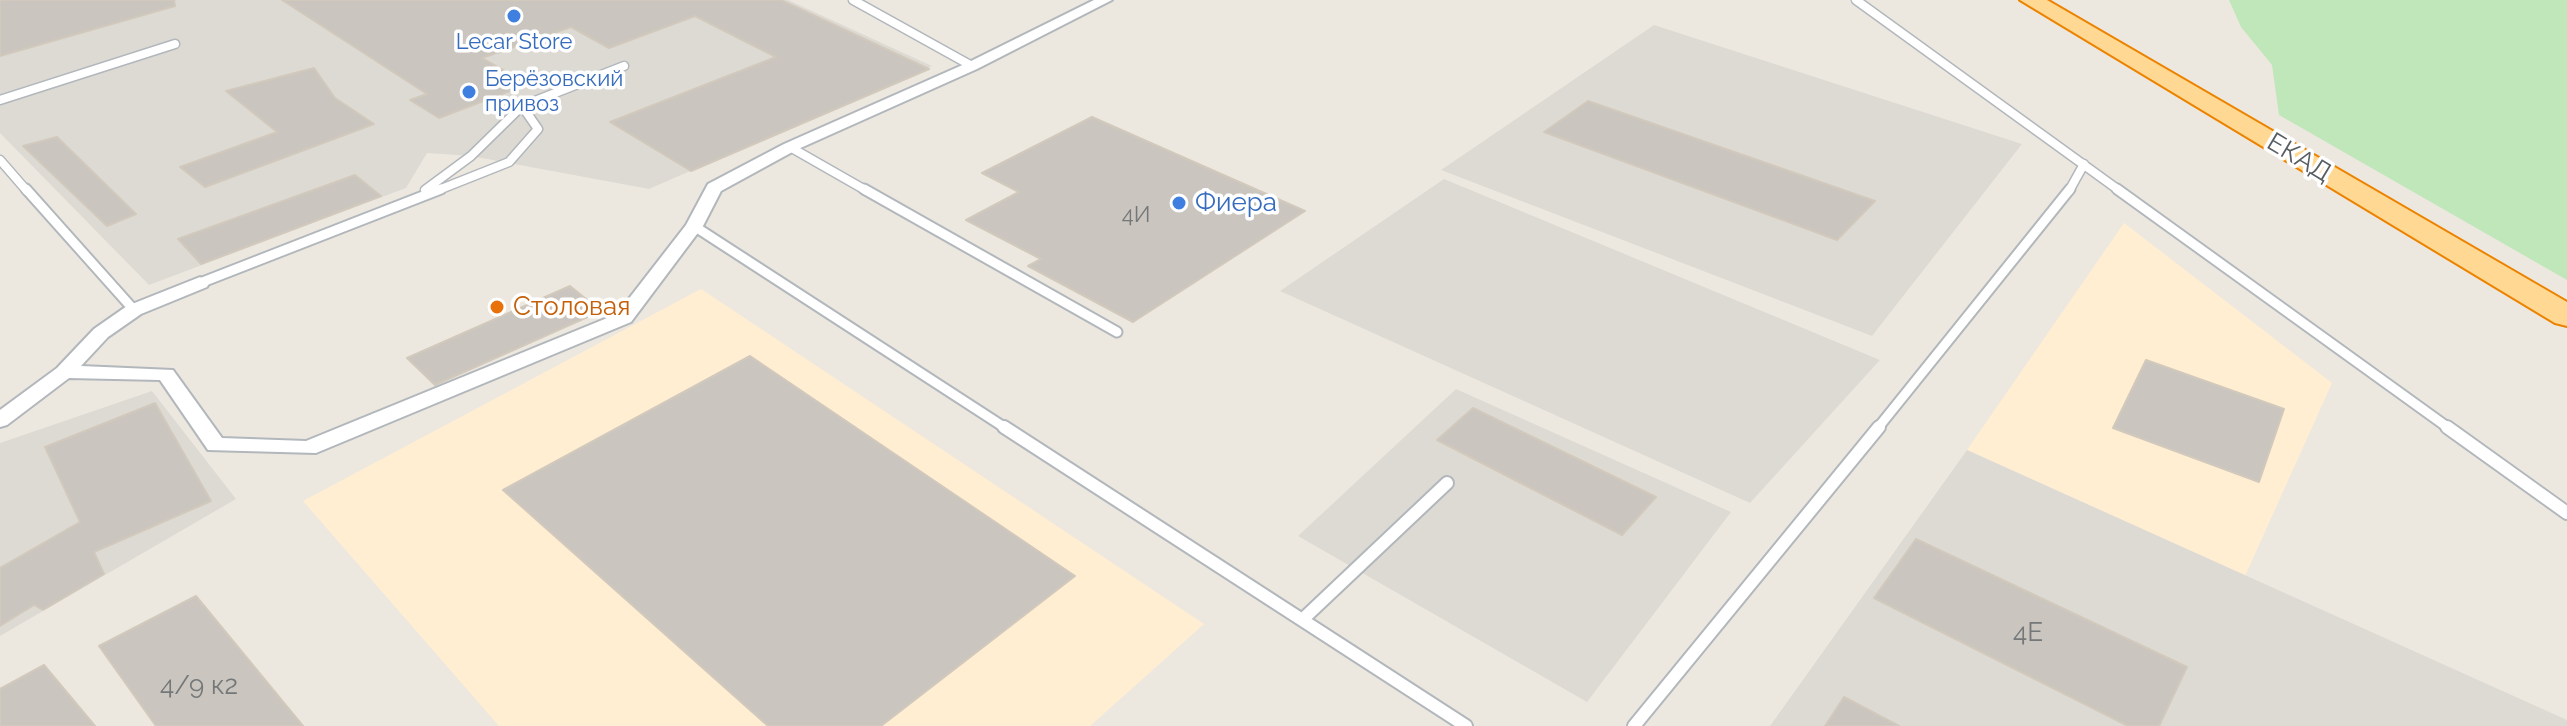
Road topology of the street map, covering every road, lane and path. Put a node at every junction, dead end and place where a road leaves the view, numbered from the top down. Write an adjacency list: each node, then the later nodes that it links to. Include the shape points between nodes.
1 (853, 0): 7 (lane)
2 (1105, 0): 7 (street)
3 (1856, 0): 12 (lane)
4 (2031, 0): 17 (highway, ЕКАД)
5 (175, 44): 8 (lane)
6 (624, 66): 9 (lane)
7 (972, 66): 10 (street)
8 (0, 100)
9 (522, 106): 13 (lane, via 471,156); 13 (lane, via 538,129 509,162)
10 (790, 147): 14 (street, via 714,188); 18 (lane)
11 (0, 160): 16 (lane)
12 (2084, 164): 22 (lane); 25 (lane, via 2063,201)
13 (412, 200): 15 (lane)
14 (694, 226): 19 (street, via 624,318 308,448 216,445 166,374); 23 (lane)
15 (200, 283): 16 (street)
16 (134, 310): 19 (street, via 101,333)
17 (2567, 316)
18 (1117, 332)
19 (64, 372): 20 (street)
20 (0, 420)
21 (1447, 483): 23 (lane)
22 (2567, 513)
23 (1302, 620): 24 (lane)
24 (1466, 726)
25 (1634, 726)

